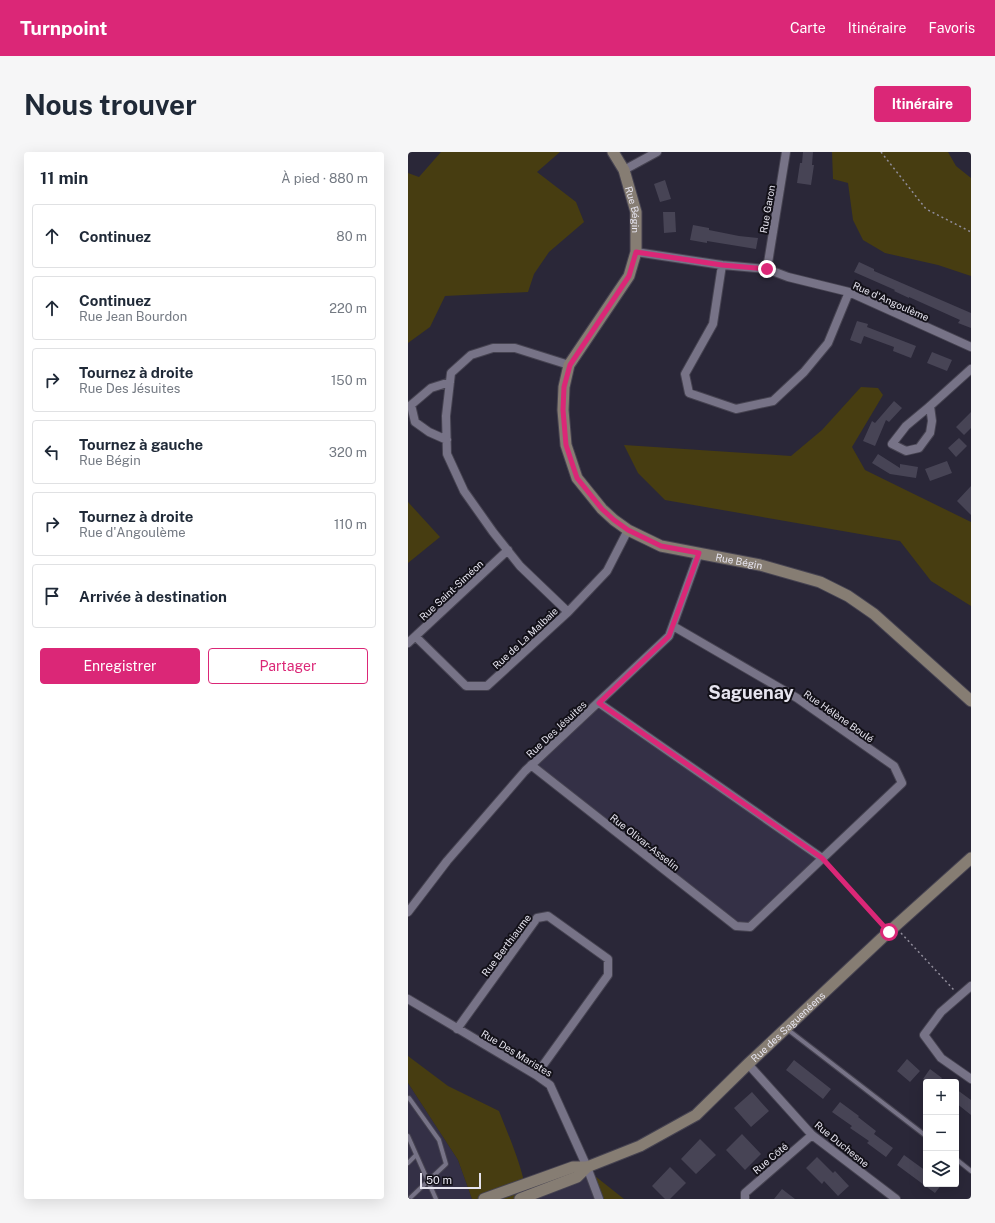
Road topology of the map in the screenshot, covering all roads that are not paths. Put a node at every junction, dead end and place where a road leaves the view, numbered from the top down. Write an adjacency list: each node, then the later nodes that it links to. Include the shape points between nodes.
1 (613, 152): 4 (street, Rue Bégin)
2 (657, 152): 4 (street)
3 (786, 152): 7 (street, Rue Garon)
4 (624, 170): 5 (street, Rue Bégin, via 636,212)
5 (636, 252): 6 (street, Rue d'Angoulème); 10 (street, Rue Bégin, via 629,276)
6 (722, 265): 7 (street, Rue d'Angoulème); 8 (street, via 713,324 685,374 689,393 736,409 773,402 804,372 828,343)
7 (767, 269): 8 (street, Rue d'Angoulème, via 788,277)
8 (849, 292): 9 (street, Rue d'Angoulème)
9 (971, 347)
10 (570, 365): 12 (street, via 515,348 493,348 471,355 451,373); 15 (street, Rue Bégin, via 564,387 563,410 566,445 577,478 602,509)
11 (971, 369): 13 (street)
12 (450, 382): 14 (street, via 446,416); 14 (street, via 431,388 411,405 415,422)
13 (930, 406): 13 (street, via 906,426 892,444 906,451 919,448 930,433)
14 (447, 440): 16 (street, via 447,454 464,491)
15 (628, 530): 17 (street, Rue Bégin, via 661,546); 18 (street, Rue de La Malbaie, via 607,571)
16 (508, 550): 18 (street, via 520,566); 20 (street, Rue Saint-Siméon)
17 (699, 553): 19 (street, Rue Des Jésuites); 22 (street, Rue Bégin, via 820,582 848,596 874,614)
18 (568, 612): 20 (street, Rue de La Malbaie, via 487,686 466,686)
19 (673, 626): 23 (street, Rue Des Jésuites, via 669,636); 25 (street, Rue Hélène Boulé, via 797,698 894,766 902,783)
20 (416, 637): 21 (street, Rue Saint-Siméon)
21 (408, 644)
22 (971, 701)
23 (599, 703): 24 (street, Rue Des Jésuites); 25 (street)
24 (531, 765): 25 (street, Rue Olivar-Asselin, via 736,926 750,927); 27 (street, Rue Des Jésuites, via 447,861)
25 (822, 858)
26 (971, 858): 30 (street, Rue des Saguenéens)
27 (408, 912)
28 (971, 986): 34 (street, via 941,1012 924,1036 941,1058)
29 (408, 999): 31 (street, Rue Des Maristes)
30 (786, 1028): 32 (street, Rue des Saguenéens); 36 (lane)
31 (457, 1029): 33 (street, Rue Des Maristes); 33 (street, Rue Berthiaume, via 537,918 548,916 608,959 608,975)
32 (748, 1064): 37 (street, Rue Duchesne); 42 (street, Rue des Saguenéens, via 696,1115 640,1146)
33 (536, 1075): 42 (street, Rue Des Maristes, via 550,1086)
34 (971, 1079)
35 (409, 1098): 44 (lane, via 439,1140 446,1164)
36 (923, 1134)
37 (812, 1136): 50 (street, Rue Côté, via 745,1193); 51 (street, Rue Duchesne)
38 (408, 1137): 39 (lane)
39 (416, 1155): 41 (lane); 44 (lane)
40 (959, 1161): 43 (lane)
41 (408, 1163)
42 (587, 1167): 47 (street, Rue des Saguenéens, via 573,1167); 48 (street, Rue des Saguenéens, via 577,1176); 49 (street, Rue Des Maristes)
43 (971, 1171)
44 (427, 1180): 45 (lane); 46 (lane)
45 (409, 1199)
46 (436, 1199)
47 (484, 1199)
48 (520, 1199)
49 (599, 1199)
50 (745, 1199)
51 (896, 1199)

